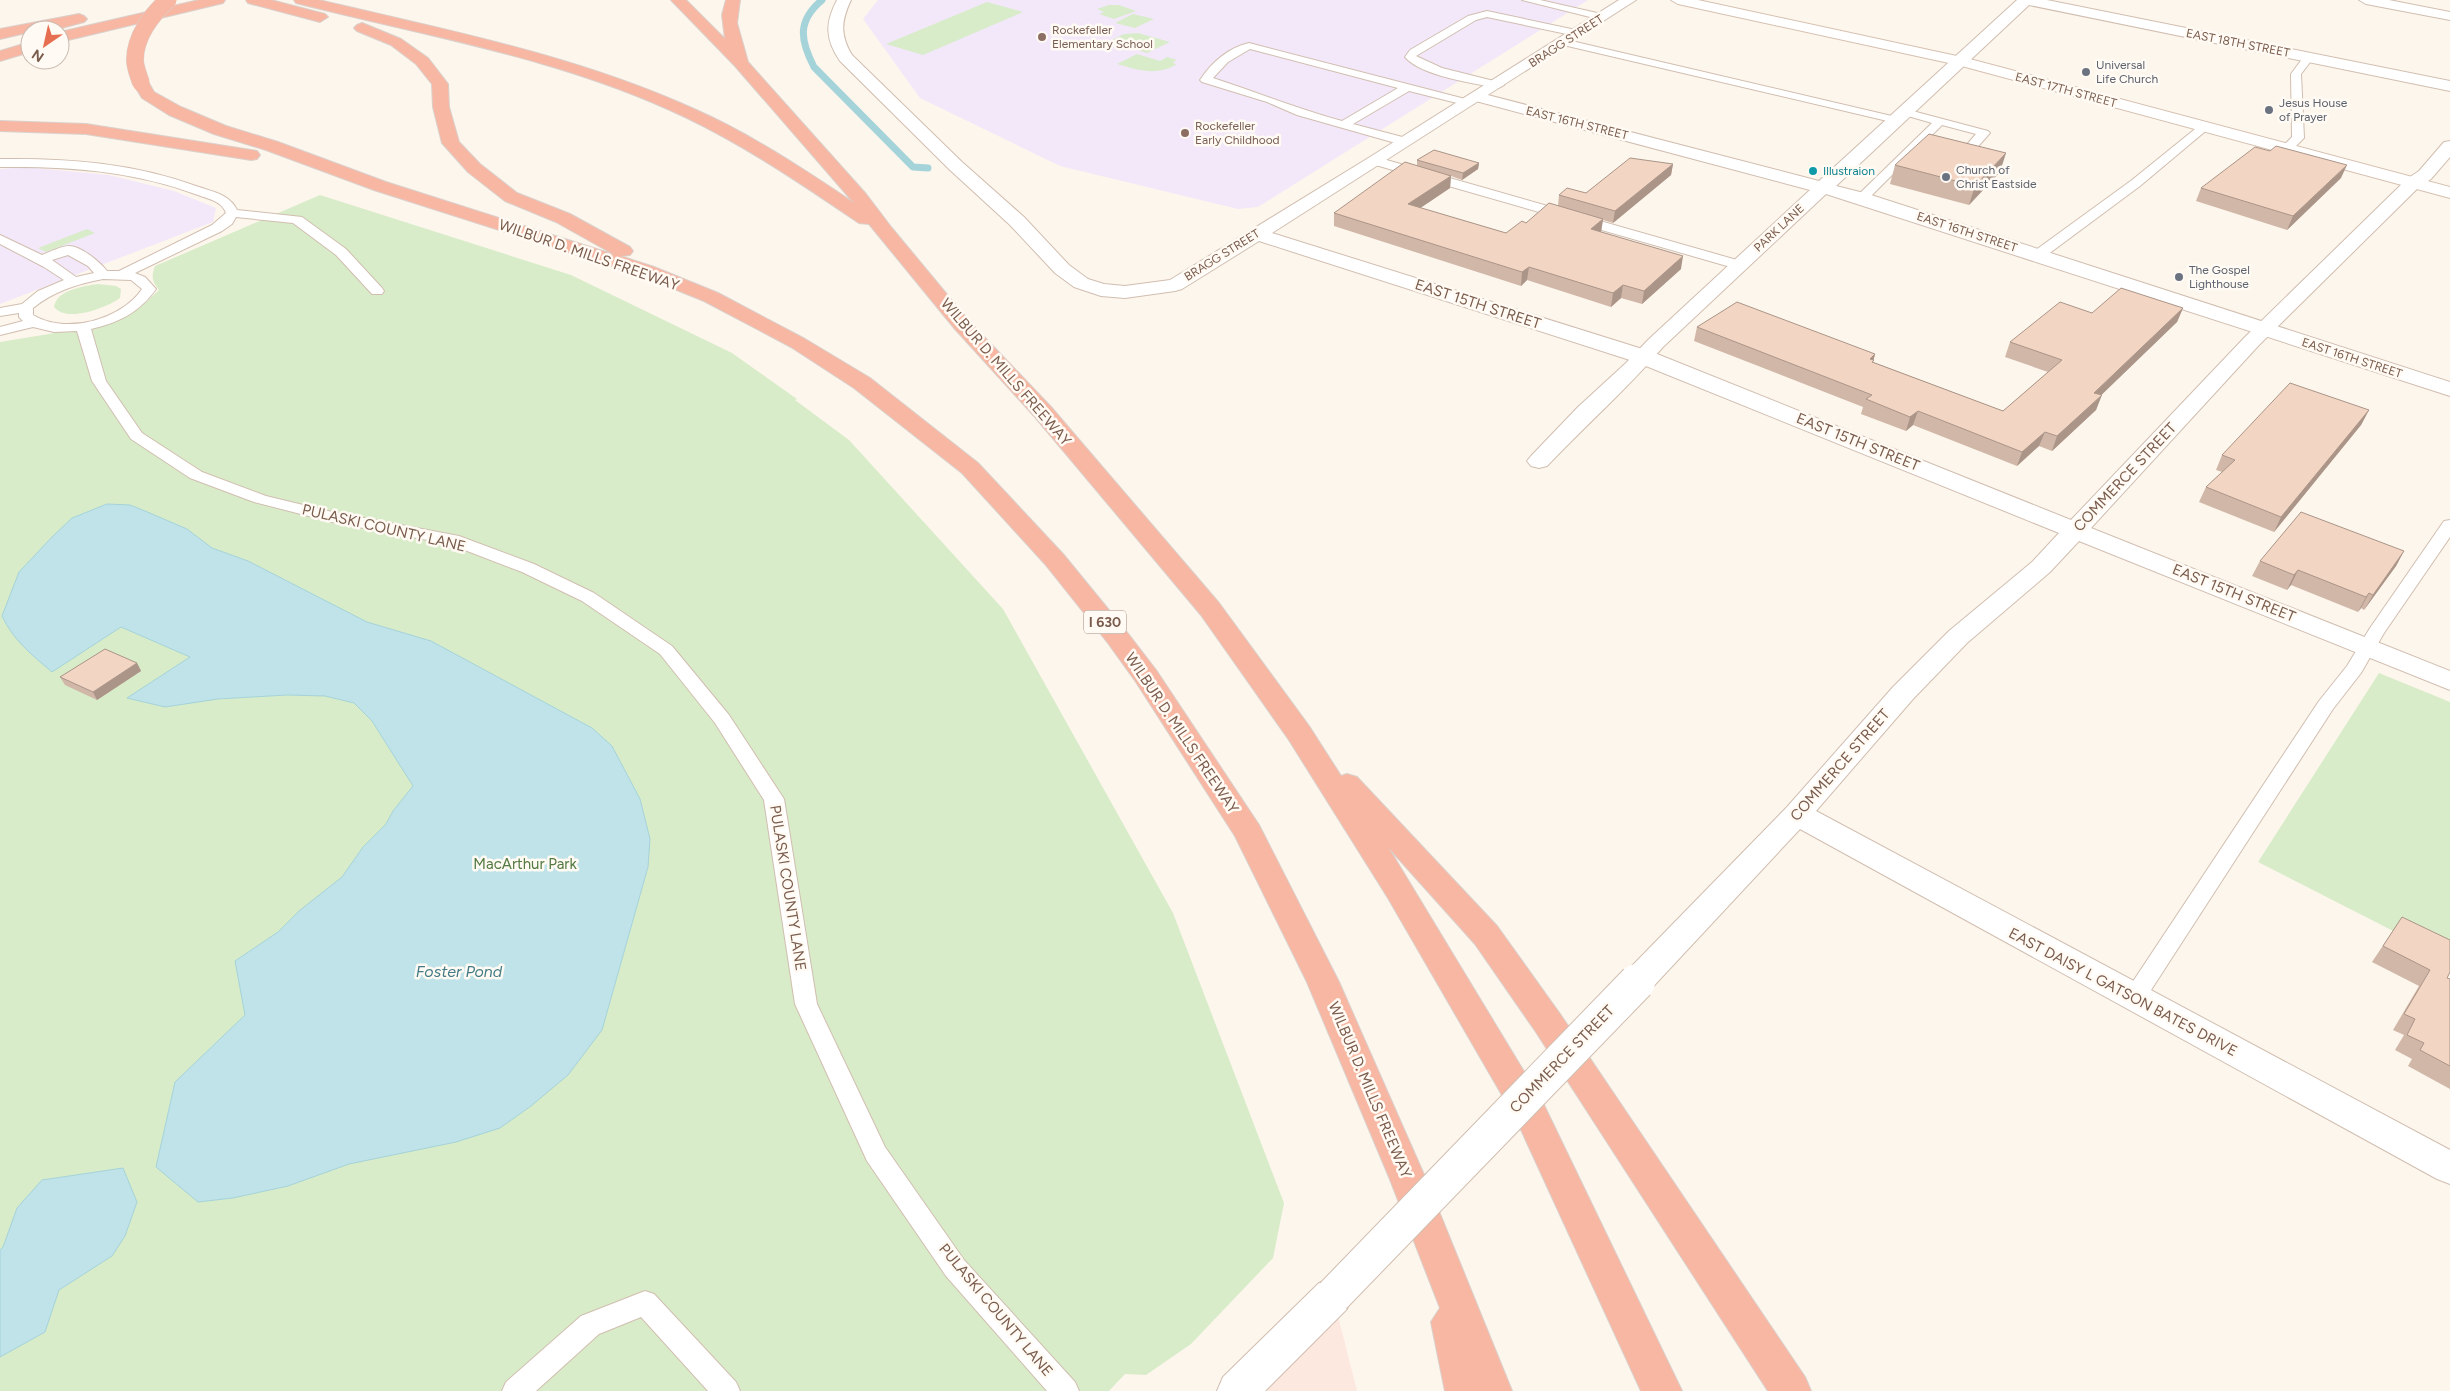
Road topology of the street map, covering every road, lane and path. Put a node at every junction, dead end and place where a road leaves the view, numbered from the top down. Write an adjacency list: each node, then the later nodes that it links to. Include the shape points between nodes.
1 (155, 0): 14 (highway)
2 (168, 0): 44 (highway, bridge, via 159,7 145,28 135,62 148,95 175,111 220,130)
3 (218, 0): 20 (highway)
4 (252, 0): 13 (highway)
5 (678, 0): 27 (highway)
6 (733, 0): 27 (highway, via 728,10 732,37)
7 (844, 0): 50 (street, BRAGG STREET, via 833,22 837,43 846,58 1081,283 1101,290 1125,292 1174,285)
8 (1527, 0): 16 (lane)
9 (1629, 0): 16 (street, BRAGG STREET)
10 (1678, 0): 26 (street, EAST 17TH STREET)
11 (2026, 0): 25 (street, EAST 18TH STREET); 26 (street, PARK LANE)
12 (2366, 0): 15 (street)
13 (298, 5): 49 (highway, via 320,5 530,56 663,101 762,150); 59 (highway, via 396,42 422,61 440,84 441,107 451,143 474,168 511,197 563,218)
14 (96, 15): 17 (highway); 18 (highway)
15 (2450, 16)
16 (1602, 17): 21 (street, BRAGG STREET)
17 (70, 22)
18 (0, 34)
19 (20, 34): 22 (highway)
20 (70, 35)
21 (1570, 38): 28 (street, BRAGG STREET); 28 (lane, via 1488,14 1472,18 1410,57 1426,66); 32 (lane)
22 (0, 39)
23 (20, 49): 24 (highway)
24 (0, 55)
25 (2309, 57): 29 (street, EAST 18TH STREET); 39 (lane, via 2296,74 2298,138)
26 (1960, 61): 32 (street, PARK LANE); 36 (street, EAST 17TH STREET)
27 (742, 62): 49 (highway, WILBUR D. MILLS FREEWAY, via 860,198)
28 (1498, 85): 31 (street, BRAGG STREET)
29 (2450, 86)
30 (1408, 87): 31 (lane); 34 (lane); 34 (lane, via 1249,46 1215,66 1206,80)
31 (1474, 100): 37 (street, BRAGG STREET); 45 (street, EAST 16TH STREET)
32 (1900, 116): 33 (lane); 45 (street, PARK LANE)
33 (1940, 121): 40 (lane, via 1984,133); 47 (lane)
34 (1345, 124): 37 (lane)
35 (0, 126): 44 (highway, via 86,129 171,141 256,156)
36 (2204, 127): 39 (street, EAST 17TH STREET); 52 (lane, via 2136,183)
37 (1406, 142): 41 (street, BRAGG STREET)
38 (2450, 146): 43 (street, COMMERCE STREET, via 2426,175)
39 (2286, 149): 43 (street, EAST 17TH STREET)
40 (1962, 156)
41 (1376, 161): 50 (street, BRAGG STREET); 54 (lane)
42 (0, 163): 48 (lane, via 61,164 131,173 199,190 226,202)
43 (2413, 183): 46 (street, EAST 17TH STREET); 64 (street, COMMERCE STREET)
44 (380, 186): 59 (highway, WILBUR D. MILLS FREEWAY / I 630, via 647,271)
45 (1822, 187): 47 (street, EAST 16TH STREET); 54 (street, PARK LANE)
46 (2450, 193)
47 (1862, 198): 52 (street, EAST 16TH STREET)
48 (232, 213): 56 (lane, via 217,228); 58 (lane, via 297,220 341,252)
49 (884, 231): 73 (highway, WILBUR D. MILLS FREEWAY, via 1210,609)
50 (1256, 234): 66 (street, EAST 15TH STREET)
51 (0, 239): 53 (lane)
52 (2038, 255): 64 (street, EAST 16TH STREET)
53 (41, 260): 55 (lane, via 69,250 93,264); 57 (lane)
54 (1739, 265): 66 (street, PARK LANE)
55 (103, 275): 56 (lane); 57 (lane)
56 (121, 275): 63 (lane, via 146,282 149,289 146,298 122,315)
57 (74, 281): 60 (lane, via 46,292)
58 (377, 291)
59 (710, 298): 77 (highway, WILBUR D. MILLS FREEWAY / I 630, via 798,343 862,383 970,468 1043,546 1117,637 1248,833 1323,982 1407,1176)
60 (26, 307): 61 (lane); 62 (lane, via 26,317)
61 (0, 312)
62 (33, 323): 63 (lane, via 46,327); 65 (lane)
63 (83, 326): 80 (lane, PULASKI COUNTY LANE, via 98,381 136,436 196,475 260,499 332,517 453,540 520,565 588,597 666,650 722,719 774,799 806,1004 876,1154 955,1268)
64 (2264, 329): 67 (street, EAST 16TH STREET); 70 (street, COMMERCE STREET)
65 (0, 331)
66 (1644, 357): 68 (street, PARK LANE); 70 (street, EAST 15TH STREET)
67 (2450, 389)
68 (1539, 461)
69 (2450, 525): 71 (lane)
70 (2076, 530): 71 (street, EAST 15TH STREET); 74 (street, COMMERCE STREET, via 2041,567 1958,637 1903,693)
71 (2367, 648): 72 (street, EAST 15TH STREET); 75 (lane)
72 (2450, 681)
73 (1299, 732): 84 (highway, WILBUR D. MILLS FREEWAY, via 1399,890 1531,1113); 85 (highway, via 1486,935)
74 (1797, 814): 75 (street, EAST DAISY L GATSON BATES DRIVE); 81 (street, COMMERCE STREET, bridge, via 1333,1296)
75 (2134, 998): 76 (street, EAST DAISY L GATSON BATES DRIVE)
76 (2450, 1168)
77 (1440, 1262): 82 (highway); 83 (highway, WILBUR D. MILLS FREEWAY / I 630)
78 (516, 1391): 79 (lane, via 590,1325 645,1303)
79 (726, 1391)
80 (1065, 1391)
81 (1237, 1391)
82 (1465, 1391)
83 (1492, 1391)
84 (1662, 1391)
85 (1791, 1391)

